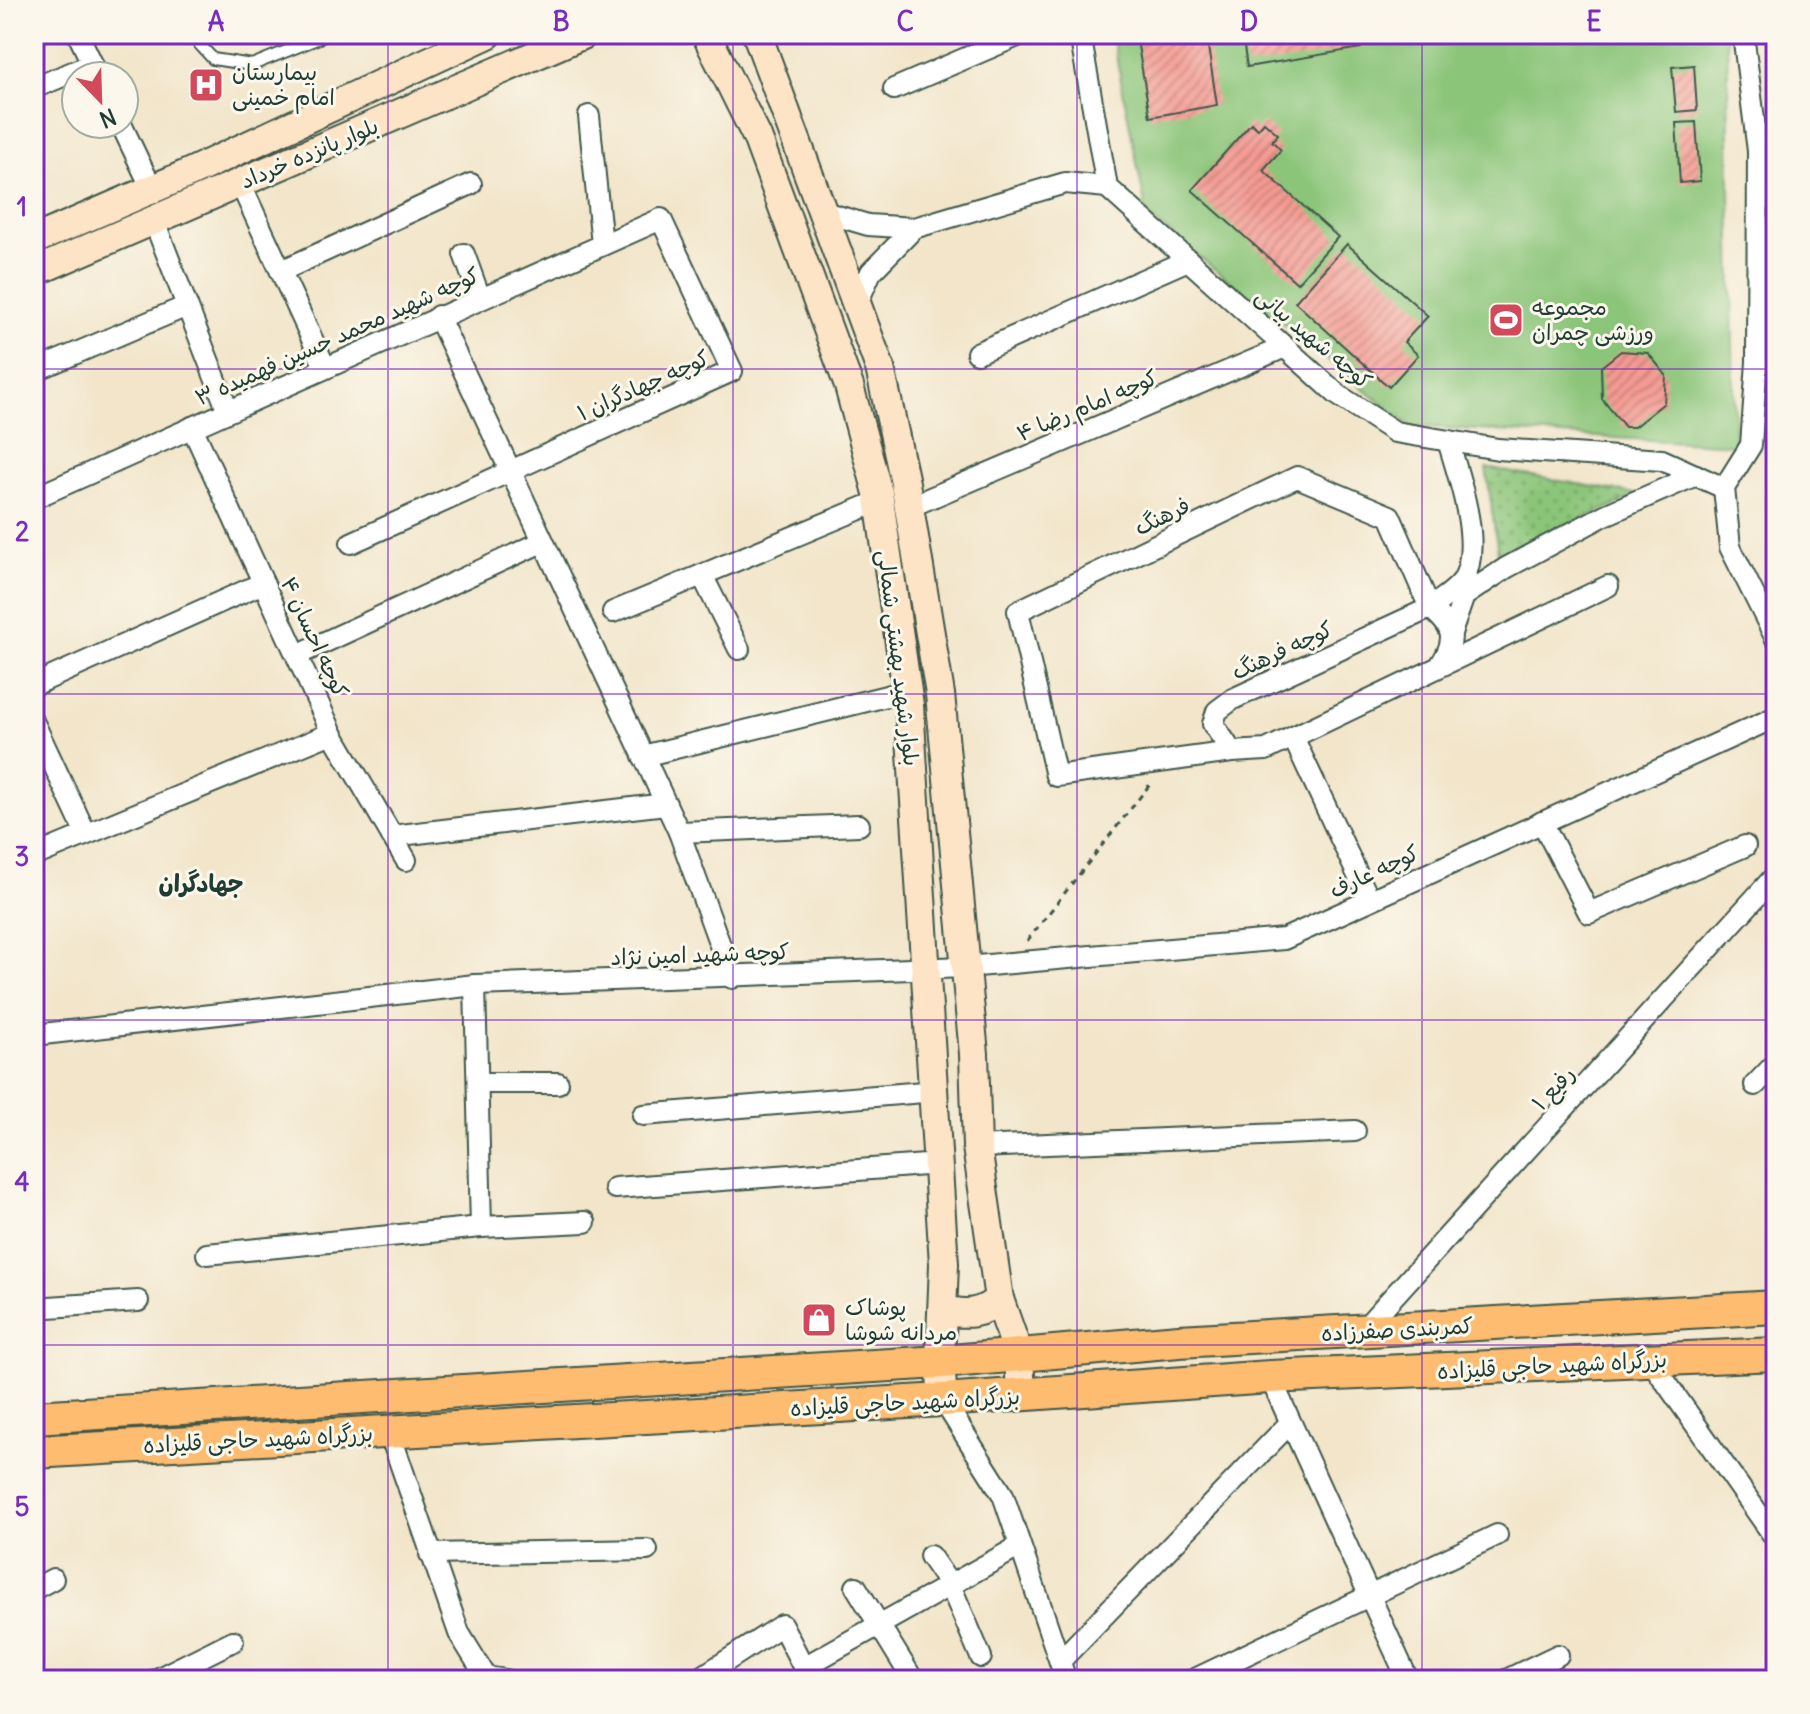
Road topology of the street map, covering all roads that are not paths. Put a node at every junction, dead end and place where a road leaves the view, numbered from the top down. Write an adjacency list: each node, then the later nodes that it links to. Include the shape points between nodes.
1 (78, 34): 11 (street)
2 (190, 34): 3 (lane, via 213,59 252,65)
3 (329, 34)
4 (488, 34): 22 (main road, بلوار پانزده خرداد)
5 (584, 34): 19 (main road, بلوار پانزده خرداد)
6 (706, 34): 14 (main road, بلوار شهید بهشتی شمالی)
7 (757, 34): 12 (main road, بلوار شهید بهشتی شمالی)
8 (1022, 34): 16 (street)
9 (1080, 34): 21 (street)
10 (1743, 34): 39 (street, via 1758,151)
11 (90, 60)
12 (766, 61): 14 (main road, via 737,61); 23 (main road, بلوار شهید بهشتی شمالی)
13 (60, 80): 15 (street)
14 (729, 82): 49 (main road, بلوار شهید بهشتی شمالی, via 757,137 849,386)
15 (34, 88)
16 (894, 89)
17 (589, 116): 28 (street)
18 (129, 140): 22 (street)
19 (240, 183): 25 (main road, بلوار پانزده خرداد); 31 (street)
20 (471, 184): 31 (street)
21 (1107, 187): 26 (street, via 1065,183); 30 (street, کوچه شهید بیانی)
22 (152, 189): 27 (main road, بلوار پانزده خرداد)
23 (824, 212): 26 (street, via 868,225); 35 (main road, بلوار شهید بهشتی شمالی)
24 (661, 219): 28 (street, کوچه شهید محمد حسین فهمیده ۳); 45 (street, کوچه جهادگران ۱, via 732,371)
25 (154, 221): 32 (main road, بلوار پانزده خرداد); 34 (street)
26 (914, 228): 35 (street, via 871,272)
27 (34, 240)
28 (602, 245): 33 (street, کوچه شهید محمد حسین فهمیده ۳)
29 (464, 254): 33 (street)
30 (1188, 260): 37 (street, کوچه شهید بیانی); 38 (street)
31 (281, 271): 40 (street)
32 (34, 272)
33 (480, 298): 36 (street, کوچه شهید محمد حسین فهمیده ۳)
34 (187, 306): 41 (street); 42 (street)
35 (856, 306): 50 (main road, بلوار شهید بهشتی شمالی, via 880,368)
36 (438, 316): 40 (street, کوچه شهید محمد حسین فهمیده ۳); 45 (street)
37 (1285, 347): 44 (street, کوچه شهید بیانی, via 1338,395 1395,432); 50 (street, کوچه امام رضا ۴)
38 (977, 353)
39 (1766, 358): 47 (street, via 1751,445)
40 (325, 367): 42 (street, کوچه شهید محمد حسین فهمیده ۳)
41 (34, 371)
42 (228, 411): 43 (street, کوچه شهید محمد حسین فهمیده ۳)
43 (192, 427): 48 (street, کوچه شهید محمد حسین فهمیده ۳); 54 (street, کوچه احسان ۴)
44 (1448, 441): 46 (street, کوچه شهید بیانی, via 1662,460); 56 (street, via 1465,496 1471,558 1462,582)
45 (509, 472): 51 (street); 52 (street)
46 (1696, 475): 47 (street, کوچه شهید بیانی); 58 (street, via 1605,515 1506,568 1464,596)
47 (1724, 488): 59 (street, via 1730,547)
48 (34, 498)
49 (879, 501): 53 (street); 64 (main road, بلوار شهید بهشتی شمالی)
50 (909, 507): 83 (main road, بلوار شهید بهشتی شمالی, via 940,694)
51 (542, 542): 61 (street); 70 (street)
52 (351, 543)
53 (702, 575): 57 (street); 60 (street)
54 (263, 583): 61 (street, کوچه احسان ۴); 63 (street)
55 (1608, 586): 62 (street)
56 (1430, 608): 58 (street); 69 (street, کوچه فرهنگ, via 1233,699 1217,711 1213,724); 69 (street, فرهنگ, via 1390,516 1297,477 1018,611 1056,776)
57 (613, 612)
58 (1451, 633): 62 (street, via 1452,647)
59 (1776, 639)
60 (739, 649)
61 (297, 655): 67 (street, کوچه احسان ۴)
62 (1441, 664): 68 (street)
63 (34, 685)
64 (907, 691): 70 (street); 82 (main road, بلوار شهید بهشتی شمالی)
65 (1776, 717): 72 (street, کوچه عارف)
66 (34, 723): 75 (street)
67 (332, 733): 75 (street); 76 (street, کوچه احسان ۴)
68 (1293, 737): 69 (street, via 1266,750); 81 (street)
69 (1232, 752)
70 (643, 756): 71 (street)
71 (666, 804): 74 (street); 76 (street)
72 (1542, 822): 77 (street, via 1589,913); 81 (street, کوچه عارف)
73 (859, 825): 74 (street)
74 (679, 832): 84 (street)
75 (86, 834): 78 (street)
76 (392, 836): 79 (street, کوچه احسان ۴)
77 (1745, 846)
78 (34, 856)
79 (406, 860)
80 (1776, 875): 105 (street, رفیع ۱)
81 (1369, 899): 83 (street, کوچه عارف, via 1284,939)
82 (927, 967): 83 (street, کوچه شهید امین نژاد); 84 (street, کوچه شهید امین نژاد); 91 (main road, بلوار شهید بهشتی شمالی)
83 (966, 967): 94 (main road, بلوار شهید بهشتی شمالی)
84 (732, 978): 85 (street, کوچه شهید امین نژاد)
85 (475, 985): 86 (street, کوچه شهید امین نژاد); 88 (street)
86 (34, 1035)
87 (1776, 1063): 90 (street)
88 (478, 1083): 89 (street); 98 (street)
89 (558, 1083)
90 (1755, 1085)
91 (936, 1091): 92 (street); 95 (main road, بلوار شهید بهشتی شمالی)
92 (643, 1115)
93 (1355, 1131): 94 (street)
94 (977, 1147): 100 (main road, بلوار شهید بهشتی شمالی)
95 (939, 1164): 96 (street); 104 (main road, بلوار شهید بهشتی شمالی)
96 (615, 1188)
97 (585, 1222): 98 (street)
98 (481, 1227): 99 (street)
99 (207, 1254)
100 (999, 1299): 104 (main road, via 987,1310); 107 (main road, بلوار شهید بهشتی شمالی)
101 (138, 1301): 103 (street)
102 (1776, 1307): 105 (highway, کمربندی صفرزاده)
103 (34, 1308)
104 (943, 1310): 109 (main road, بلوار شهید بهشتی شمالی)
105 (1362, 1331): 107 (highway, کمربندی صفرزاده)
106 (1776, 1354): 108 (highway, بزرگراه شهید حاجی قلیزاده)
107 (1019, 1356): 109 (highway, کمربندی صفرزاده); 111 (main road, بلوار شهید بهشتی شمالی)
108 (1651, 1361): 110 (highway, بزرگراه شهید حاجی قلیزاده); 118 (street)
109 (940, 1362): 112 (main road, بلوار شهید بهشتی شمالی); 113 (highway, بزرگراه شهید حاجی قلیزاده)
110 (1270, 1377): 111 (highway, بزرگراه شهید حاجی قلیزاده); 114 (street)
111 (1021, 1394): 112 (highway, بزرگراه شهید حاجی قلیزاده)
112 (943, 1400): 115 (highway, بزرگراه شهید حاجی قلیزاده); 119 (street, via 1003,1495)
113 (34, 1417)
114 (1289, 1424): 127 (street); 132 (street)
115 (389, 1431): 116 (highway, بزرگراه شهید حاجی قلیزاده); 121 (street)
116 (34, 1452)
117 (1497, 1535): 127 (street)
118 (1776, 1539)
119 (1020, 1546): 124 (street); 132 (street)
120 (647, 1550): 121 (street)
121 (430, 1554): 134 (street, via 459,1633)
122 (930, 1556): 124 (street)
123 (53, 1579): 126 (street)
124 (950, 1585): 128 (street); 131 (street)
125 (856, 1587): 128 (street)
126 (34, 1589)
127 (1365, 1598): 138 (street); 139 (street)
128 (881, 1624): 133 (street); 137 (street)
129 (233, 1641): 135 (street)
130 (1558, 1655): 140 (street)
131 (981, 1657)
132 (1063, 1670)
133 (807, 1674): 136 (street, via 782,1625)
134 (489, 1679)
135 (155, 1680)
136 (697, 1680)
137 (913, 1680)
138 (1193, 1680)
139 (1408, 1680)
140 (1506, 1680)

